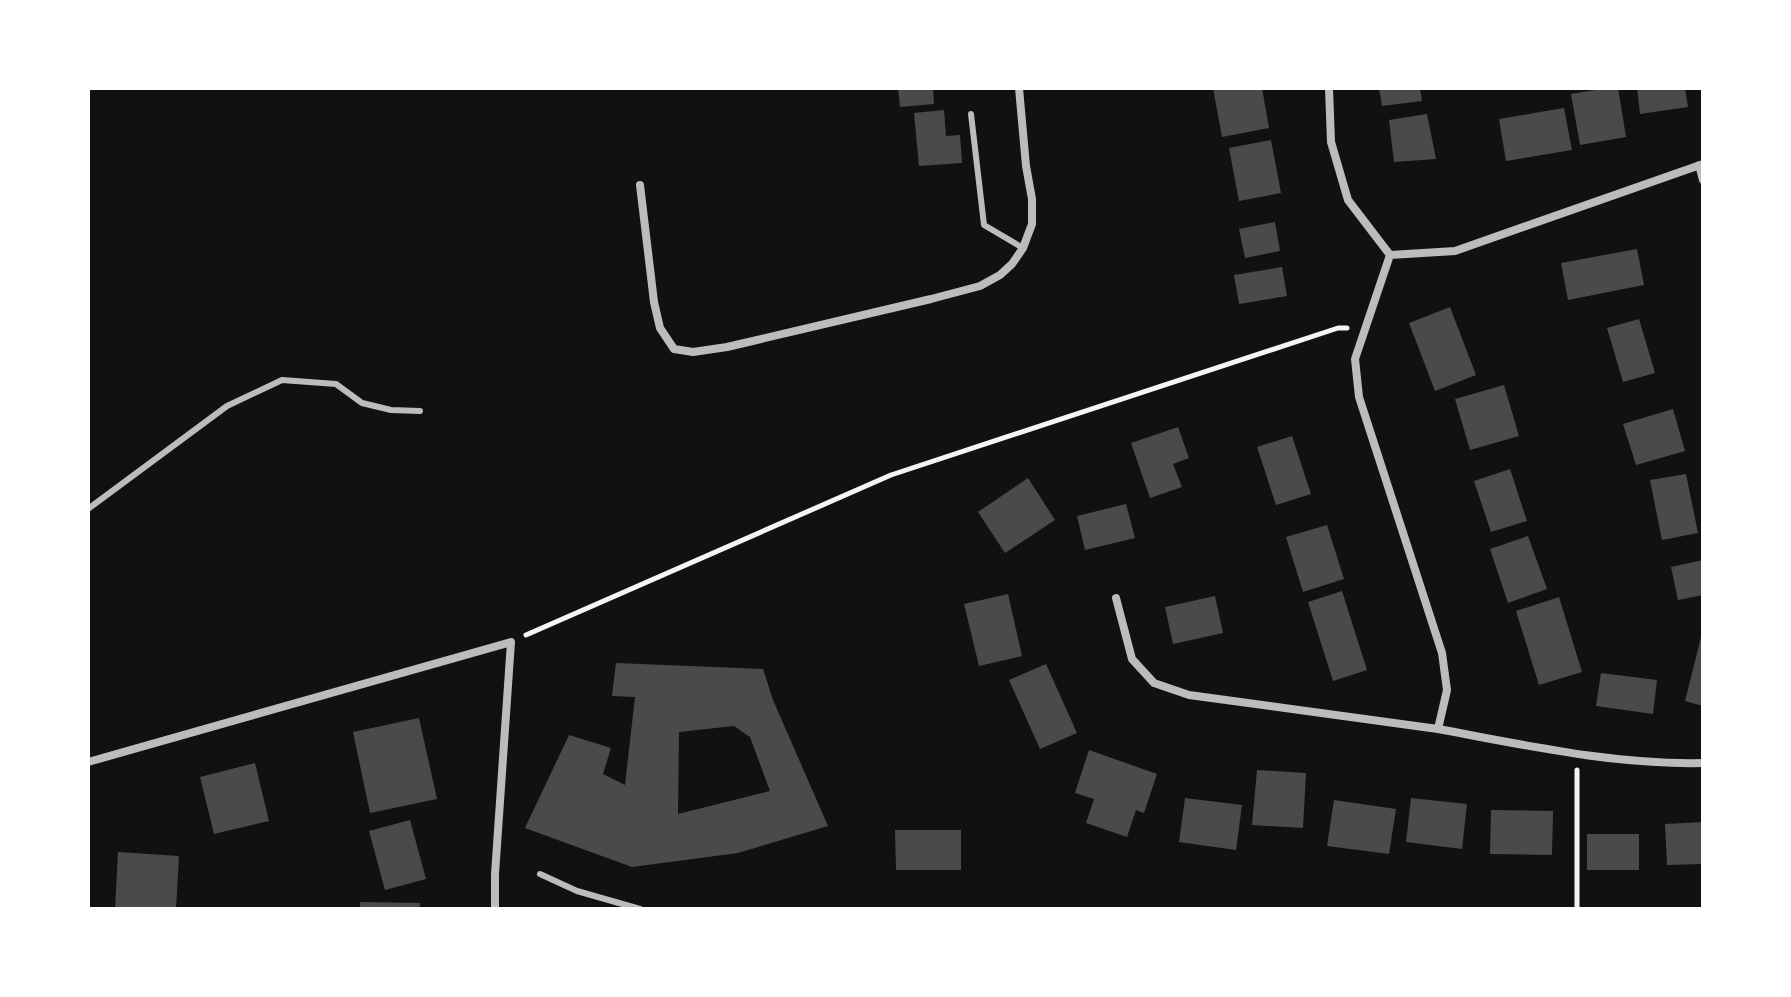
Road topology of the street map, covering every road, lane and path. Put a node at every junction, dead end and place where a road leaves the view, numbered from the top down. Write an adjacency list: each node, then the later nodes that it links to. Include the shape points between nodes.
1 (1019, 88): 7 (street, via 1032,199 1032,224)
2 (1329, 88): 8 (street, via 1331,142 1348,200)
3 (971, 114): 7 (lane, via 984,225)
4 (1701, 164): 5 (street); 8 (street, via 1455,251)
5 (1703, 180)
6 (640, 185): 7 (street, via 654,302 660,328 674,349 727,347 980,286 1000,275)
7 (1023, 248)
8 (1390, 255): 9 (street)
9 (1364, 327): 13 (path, via 1338,328 891,475); 14 (street, via 1355,359 1359,397 1442,653 1447,690)
10 (420, 411): 11 (lane, via 362,403 336,384 282,380 227,406)
11 (88, 509)
12 (1116, 598): 14 (street, via 1132,659 1154,683 1189,695)
13 (511, 642): 16 (street); 19 (street)
14 (1438, 729): 15 (street)
15 (1577, 754): 17 (street); 21 (path)
16 (88, 762)
17 (1703, 763)
18 (540, 874): 20 (lane)
19 (495, 909)
20 (640, 909)
21 (1577, 909)

